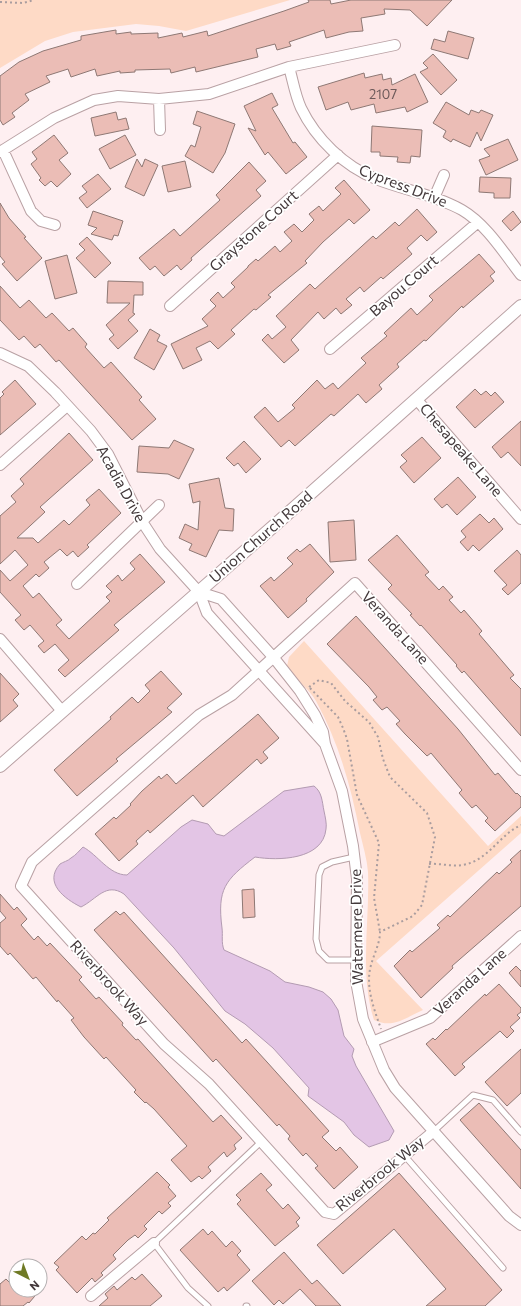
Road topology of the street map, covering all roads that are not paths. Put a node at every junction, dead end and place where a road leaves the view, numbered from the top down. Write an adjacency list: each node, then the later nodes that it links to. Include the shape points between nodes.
1 (395, 45): 2 (street)
2 (289, 67): 3 (street, via 209,94); 6 (street, Cypress Drive, via 296,94 308,122)
3 (159, 99): 4 (street); 5 (street, via 118,96 94,100 54,118)
4 (160, 130)
5 (2, 151): 10 (street, via 31,211 41,221)
6 (338, 155): 8 (street, Cypress Drive, via 351,166 376,179); 12 (street, Graystone Court)
7 (444, 175): 8 (street)
8 (434, 198): 9 (street, Cypress Drive, via 462,210)
9 (477, 223): 11 (street, Cypress Drive); 14 (street, Bayou Court)
10 (55, 225)
11 (521, 275)
12 (170, 306)
13 (521, 306): 16 (street, Union Church Road)
14 (330, 349)
15 (0, 353): 17 (street, Acadia Drive, via 28,366)
16 (417, 400): 20 (street, Chesapeake Lane); 23 (street, Union Church Road)
17 (67, 406): 18 (street); 21 (street, Acadia Drive, via 91,431 108,454)
18 (0, 465)
19 (159, 505): 21 (street)
20 (521, 519)
21 (143, 523): 22 (street); 23 (street, Acadia Drive, via 160,549)
22 (77, 584)
23 (199, 592): 25 (street, Watermere Drive, via 221,599); 26 (street, Watermere Drive, via 207,613); 27 (street, Union Church Road)
24 (0, 639): 27 (street)
25 (274, 658): 26 (street, Veranda Lane); 28 (street, Watermere Drive, via 300,690 315,715 323,732); 30 (street, Veranda Lane, via 355,584)
26 (258, 671): 28 (street, Watermere Drive); 37 (street, Riverbrook Way, via 232,695 199,716 32,862 21,886 164,1044 208,1084)
27 (62, 711): 29 (street, Union Church Road)
28 (325, 744): 31 (street, Watermere Drive, via 342,791)
29 (0, 766)
30 (521, 770)
31 (354, 857): 33 (street, Watermere Drive, via 357,879); 33 (lane, via 322,867 319,875 316,939 319,951 328,960)
32 (521, 936): 34 (street, Veranda Lane, via 430,1018)
33 (356, 960): 34 (street, Watermere Drive, via 356,981 363,1019)
34 (372, 1042): 35 (street, Watermere Drive, via 395,1088)
35 (434, 1130): 36 (lane, via 473,1095 492,1100); 38 (street, Riverbrook Way); 39 (street, Watermere Drive, via 510,1216)
36 (521, 1132)
37 (262, 1141): 38 (street, Riverbrook Way, via 325,1212 334,1214); 40 (lane)
38 (404, 1155): 41 (lane)
39 (521, 1225)
40 (154, 1244): 42 (street); 43 (lane, via 188,1288)
41 (504, 1268)
42 (91, 1296)
43 (208, 1306)

